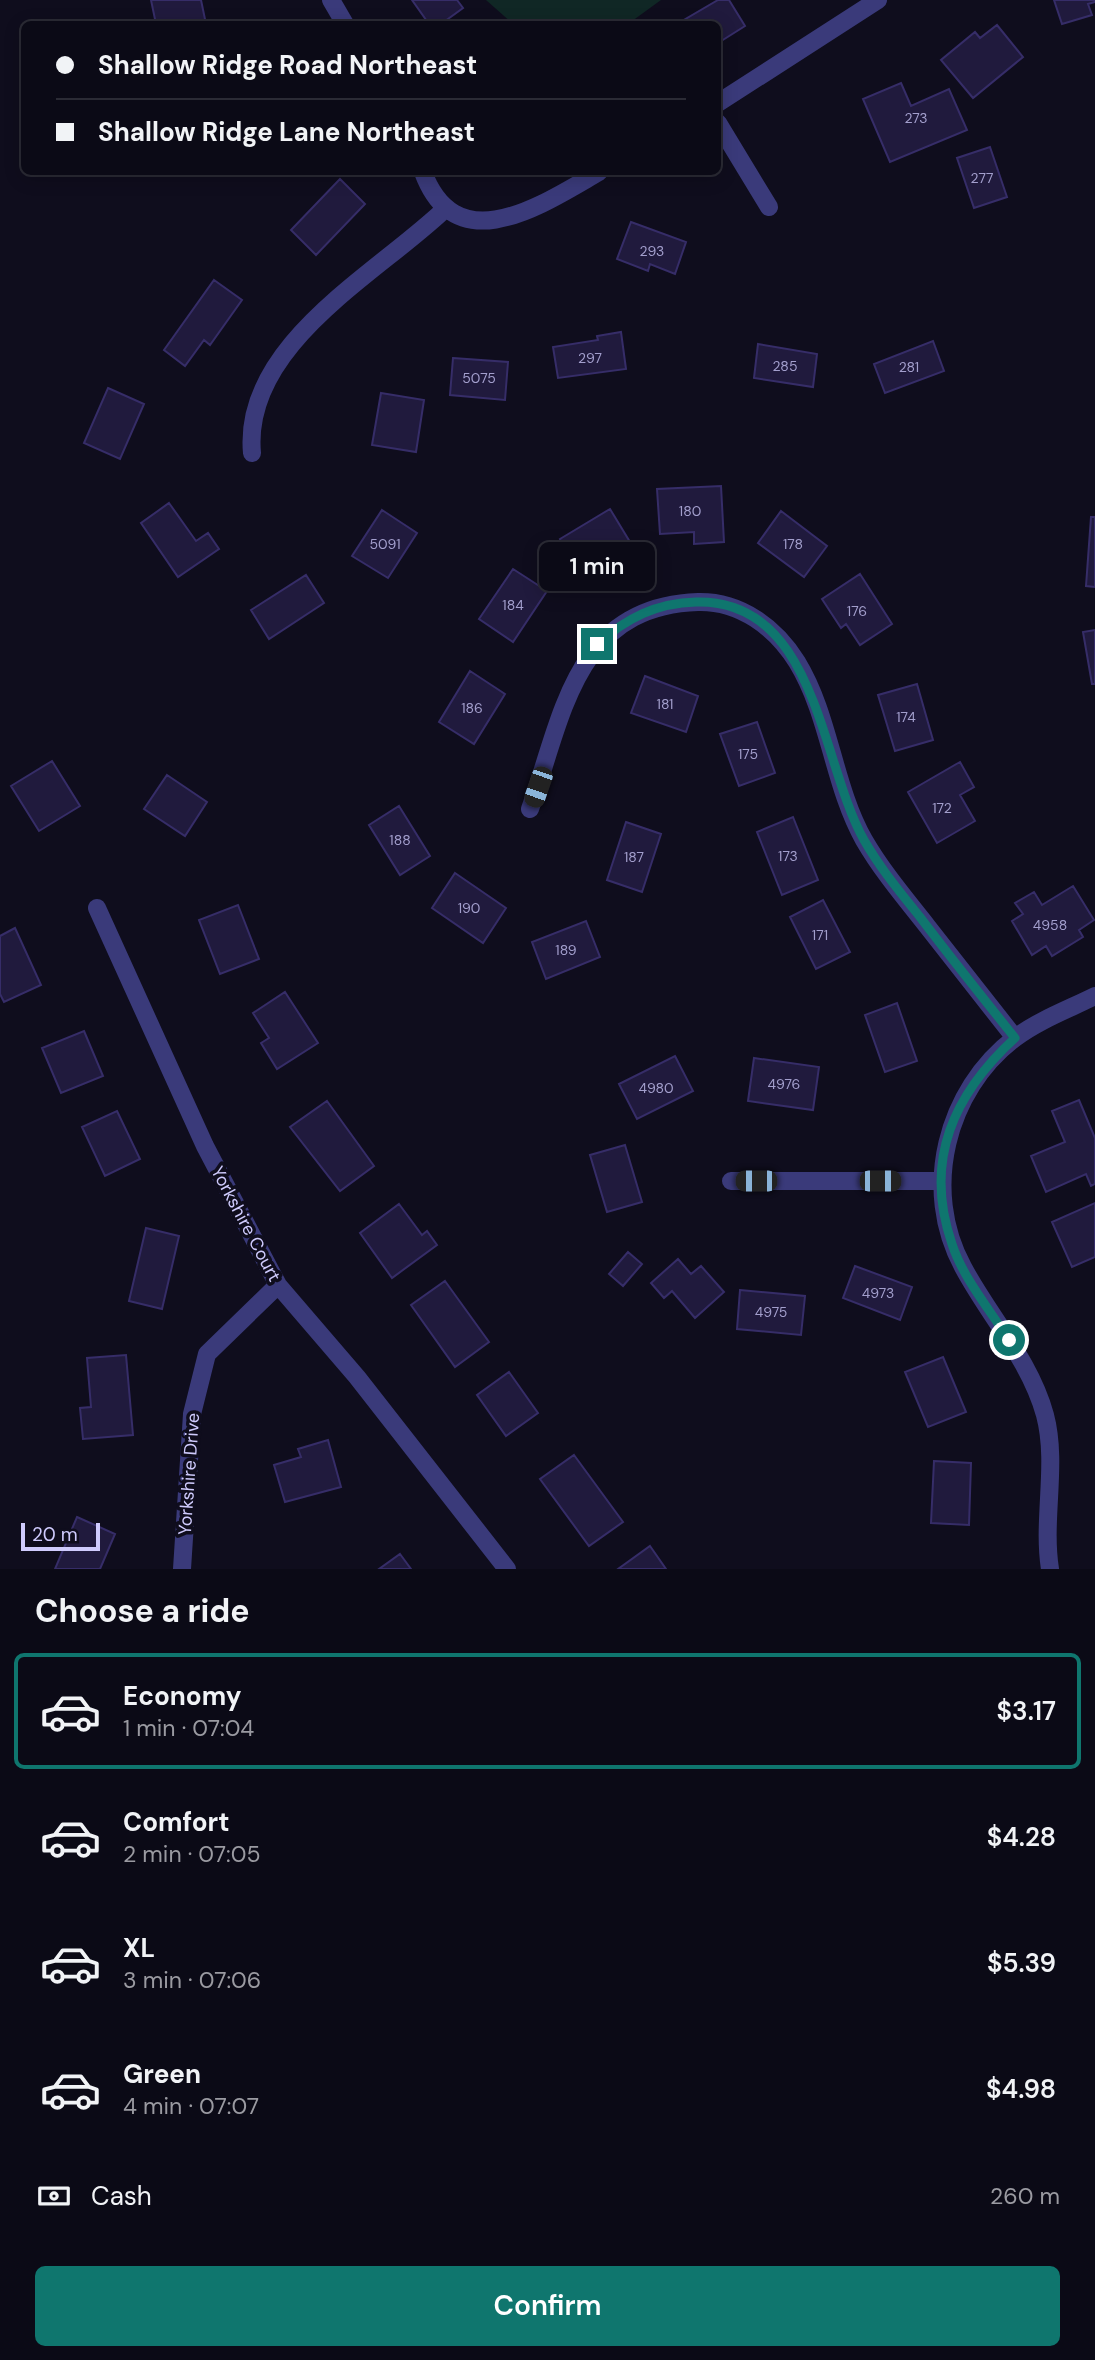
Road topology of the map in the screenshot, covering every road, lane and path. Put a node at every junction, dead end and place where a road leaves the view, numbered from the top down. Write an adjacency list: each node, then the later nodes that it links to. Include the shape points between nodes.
1 (331, 0): 3 (street)
2 (878, 0): 4 (street)
3 (343, 21)
4 (721, 101)
5 (721, 128): 8 (street)
6 (424, 175): 9 (street)
7 (593, 175): 9 (street, via 516,216 482,220)
8 (769, 207)
9 (445, 209): 10 (street, via 318,318 273,366 250,428)
10 (252, 453)
11 (530, 809): 14 (street, via 569,698 597,644 640,613 673,603 709,602 756,618 797,663 864,839 886,874)
12 (97, 908): 17 (street, Yorkshire Court, via 205,1146)
13 (1095, 996): 14 (street)
14 (1015, 1038): 16 (street, via 990,1061 960,1102 946,1136)
15 (731, 1181): 16 (street)
16 (942, 1181): 20 (street, via 952,1244 1033,1384 1045,1416)
17 (278, 1285): 18 (street, Yorkshire Drive, via 207,1354 192,1413); 19 (street, Yorkshire Court, via 357,1377)
18 (182, 1569)
19 (507, 1569)
20 (1050, 1569)

